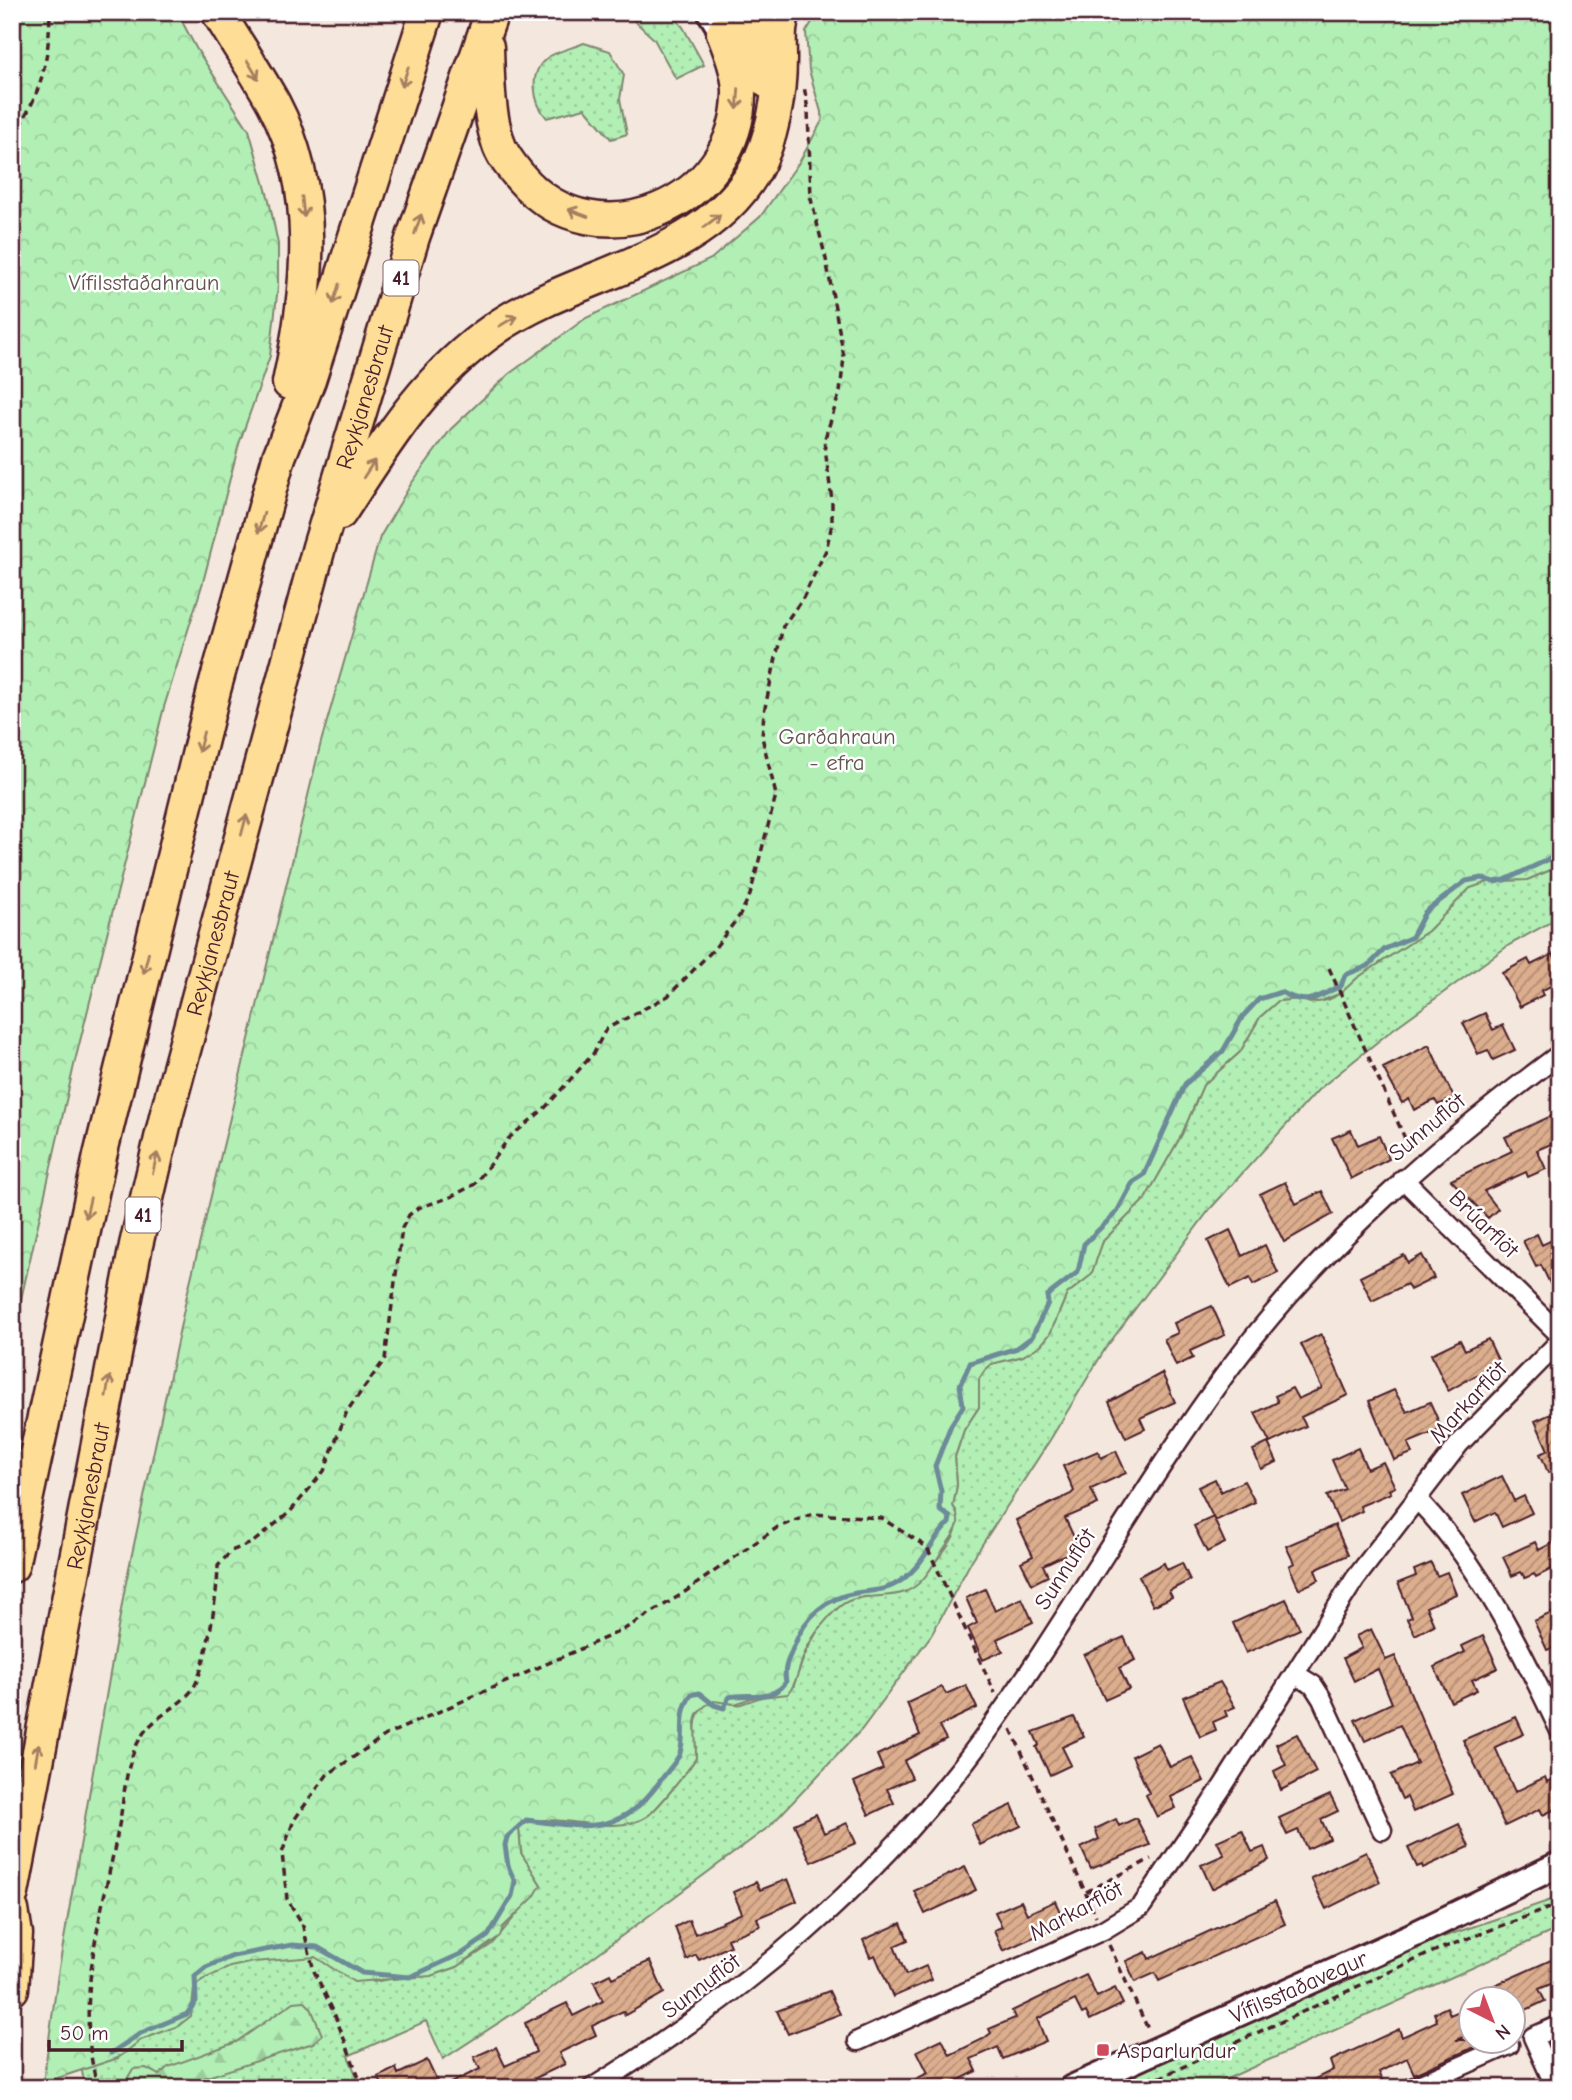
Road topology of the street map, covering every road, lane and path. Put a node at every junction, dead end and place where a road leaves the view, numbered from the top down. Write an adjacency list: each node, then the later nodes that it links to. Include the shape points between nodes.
1 (50, 12): 10 (path, via 43,82 30,112)
2 (218, 12): 11 (highway, one-way to 11, via 274,105 300,172 308,272)
3 (427, 12): 11 (highway, one-way to 11, via 309,380)
4 (746, 12): 9 (highway)
5 (784, 12): 9 (highway)
6 (723, 16): 7 (highway, one-way to 7, via 738,106 735,126 715,166 695,188 666,208 605,220 552,203 526,183 498,144 492,118)
7 (489, 19): 12 (highway, Reykjanesbraut / 41, one-way to 7, via 413,237)
8 (803, 81): 39 (path, via 811,199 844,357 840,392 824,441 832,524 826,550 803,598 782,626 764,712 762,737 776,795 750,895 714,949 668,996 606,1029 593,1054 544,1109 509,1138 475,1184 409,1215 402,1228 385,1359 347,1411 324,1471 290,1512 252,1543 231,1551 218,1566 200,1673 192,1690 142,1734 129,1760 94,1937 87,2008)
9 (774, 103): 12 (highway, one-way to 9, via 403,416 454,362 530,308 629,265 717,218 756,168)
10 (12, 136)
11 (279, 457): 20 (highway, one-way to 20, via 214,690 133,1016)
12 (319, 547): 29 (highway, Reykjanesbraut / 41, one-way to 12, via 136,1245)
13 (1329, 968): 15 (path)
14 (1560, 1054): 15 (street, Sunnuflöt)
15 (1420, 1165): 16 (street, Sunnuflöt)
16 (1403, 1179): 17 (street, Brúarflöt); 22 (street, Sunnuflöt, via 1336,1244 1234,1362 1160,1465)
17 (1560, 1335)
18 (1560, 1341): 19 (street, Markarflöt, via 1460,1444)
19 (1416, 1498): 21 (street, Markarflöt, via 1355,1579); 23 (street, via 1446,1530 1495,1601)
20 (12, 1566)
21 (1295, 1674): 24 (street, via 1313,1685 1322,1699); 25 (street, Markarflöt)
22 (1002, 1710): 28 (path); 40 (path, via 927,1547 881,1518 813,1514 778,1527 679,1597 623,1630 386,1735 327,1775 293,1820 282,1853 287,1899 302,1923 308,1954); 41 (street, Sunnuflöt, via 903,1835 817,1924 757,1976 673,2038)
23 (1560, 1731)
24 (1382, 1830)
25 (1184, 1843): 28 (path); 32 (street, Markarflöt, via 1141,1907)
26 (1560, 1864): 33 (main road, Vífilsstaðavegur)
27 (1560, 1883): 33 (main road, Vífilsstaðavegur)
28 (1085, 1892): 32 (path)
29 (12, 1893)
30 (1560, 1904): 43 (path, via 1437,1950)
31 (12, 1910): 34 (highway, via 16,1934)
32 (1103, 1930): 36 (path); 37 (street, Markarflöt)
33 (1409, 1937): 42 (main road, Vífilsstaðavegur)
34 (12, 1989)
35 (1560, 2025): 45 (street, via 1533,2037)
36 (1148, 2029)
37 (858, 2041)
38 (1489, 2054): 44 (street)
39 (97, 2088)
40 (363, 2088)
41 (592, 2088)
42 (1072, 2088)
43 (1137, 2088)
44 (1412, 2088)
45 (1556, 2088)

